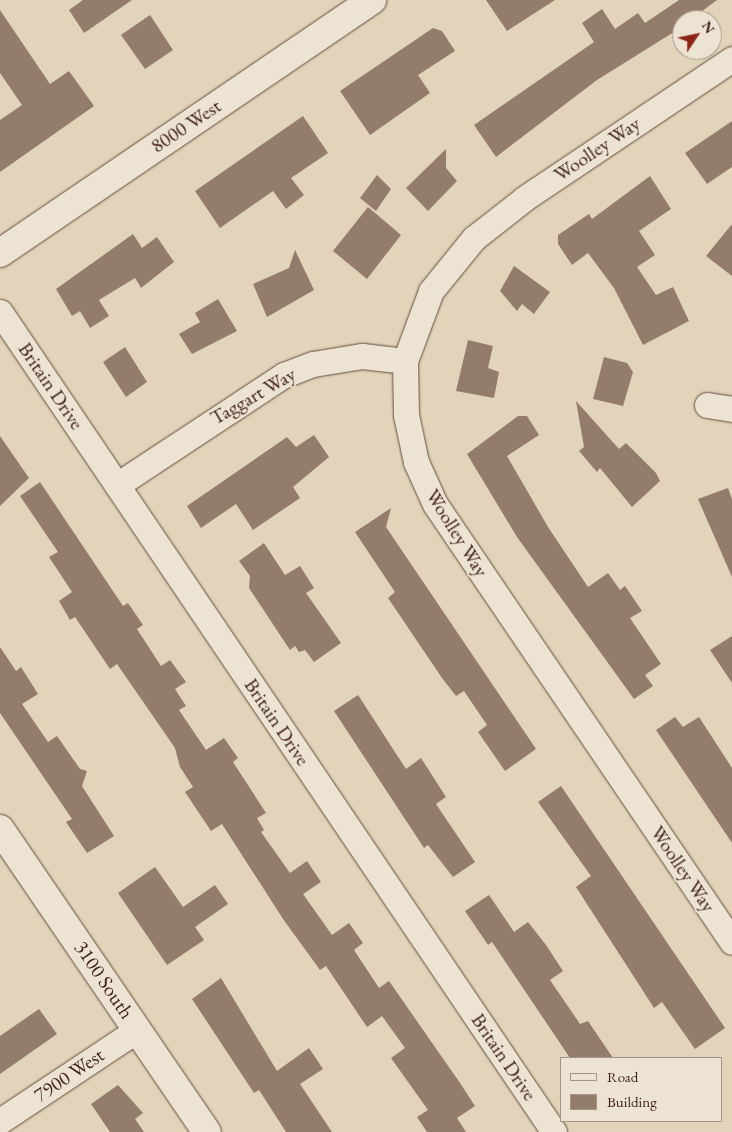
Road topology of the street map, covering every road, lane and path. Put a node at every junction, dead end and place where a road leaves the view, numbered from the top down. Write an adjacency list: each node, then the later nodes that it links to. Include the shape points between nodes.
1 (372, 0): 3 (street, 8000 West)
2 (732, 59): 5 (street, Woolley Way, via 524,199 474,238 430,291)
3 (0, 253)
4 (0, 312): 8 (street, Britain Drive)
5 (405, 361): 8 (street, Taggart Way, via 362,356 313,364 284,375); 10 (street, Woolley Way, via 406,416 416,462 435,504)
6 (708, 405): 7 (street)
7 (732, 409)
8 (117, 484): 14 (street, Britain Drive)
9 (0, 829): 11 (street, 3100 South)
10 (732, 942)
11 (137, 1030): 12 (street, 7900 West); 13 (street, 3100 South)
12 (0, 1121)
13 (207, 1132)
14 (554, 1132)

